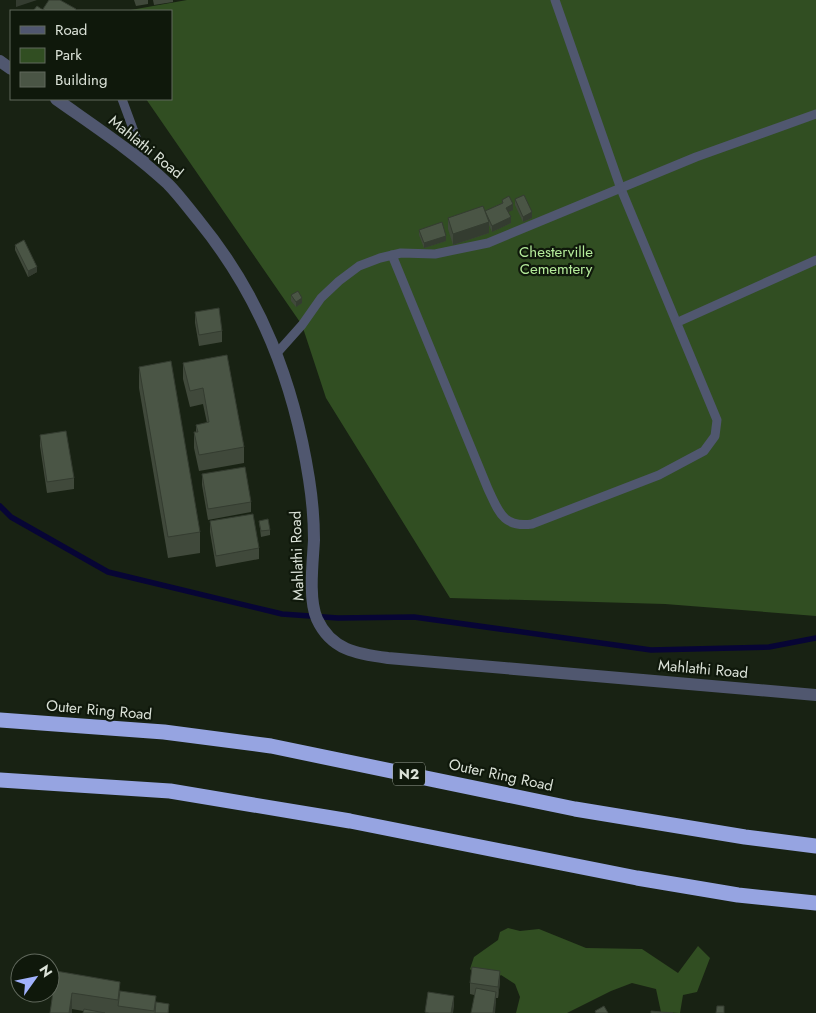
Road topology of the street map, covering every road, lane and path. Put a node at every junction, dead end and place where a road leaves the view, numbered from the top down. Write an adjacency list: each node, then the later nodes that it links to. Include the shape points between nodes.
1 (555, 0): 6 (lane)
2 (57, 100): 5 (street, Mahlathi Road)
3 (122, 100): 5 (lane)
4 (816, 114): 6 (lane)
5 (148, 167): 10 (street, Mahlathi Road, via 169,185 219,246 254,302)
6 (621, 188): 7 (lane, via 488,243 435,254); 9 (lane)
7 (392, 255): 9 (lane, via 488,489 506,520 512,524 532,524 658,475 704,451 712,443 717,420); 10 (lane, via 359,266 340,281 321,298)
8 (816, 260): 9 (lane)
9 (678, 322)
10 (277, 354): 11 (street, Mahlathi Road, via 299,422 309,482 316,617 326,634 345,650 364,655)
11 (816, 695)
12 (0, 720): 14 (highway, Outer Ring Road / N2, via 164,732 271,746 575,808)
13 (0, 780): 15 (highway, via 170,791 350,821 637,878)
14 (816, 846)
15 (816, 903)

